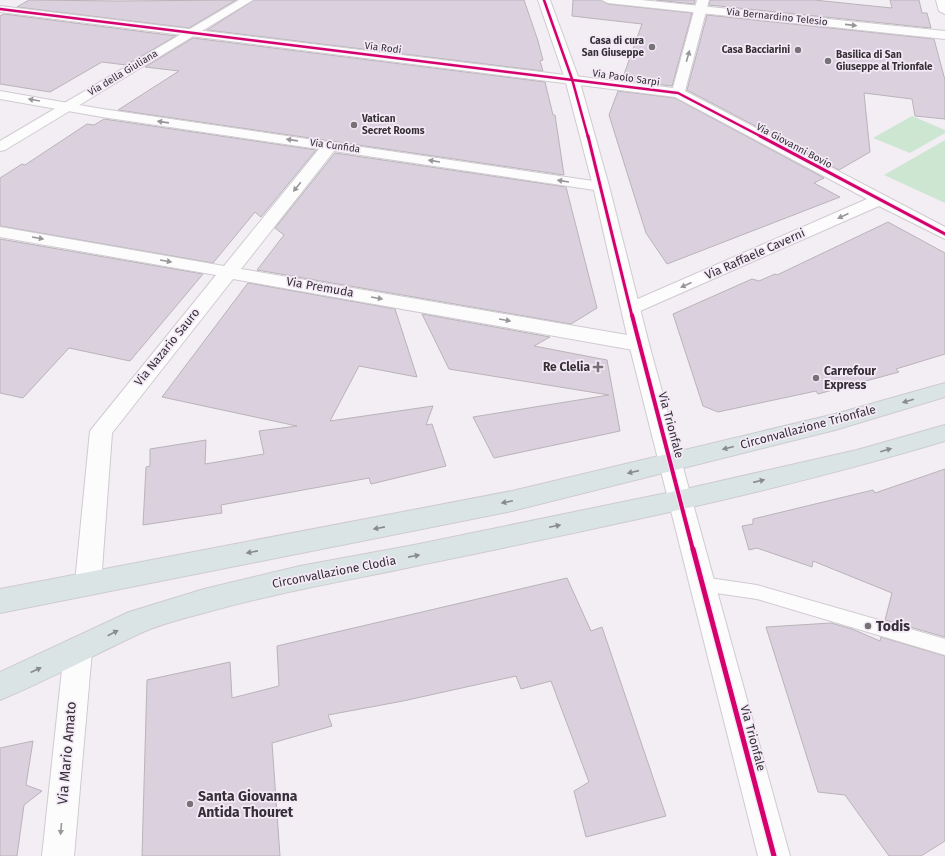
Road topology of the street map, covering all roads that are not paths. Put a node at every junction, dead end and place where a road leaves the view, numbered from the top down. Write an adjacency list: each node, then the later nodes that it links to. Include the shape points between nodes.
1 (247, 0): 8 (street, Via della Giuliana)
2 (544, 0): 10 (street, Via Trionfale)
3 (608, 0): 5 (street, Via Bernardino Telesio)
4 (942, 0): 7 (street)
5 (702, 5): 9 (street, Via Bernardino Telesio, one-way to 9); 11 (street, one-way to 5)
6 (0, 9): 8 (street, Via Rodi)
7 (945, 10)
8 (192, 33): 10 (street, Via Rodi); 13 (street, Via della Giuliana)
9 (945, 35)
10 (572, 79): 11 (street, Via Paolo Sarpi); 16 (street, Via Trionfale)
11 (678, 93): 17 (street, Via Giovanni Bovio)
12 (0, 95): 13 (street, Via Cunfida, one-way to 12)
13 (68, 107): 14 (street, Via Cunfida, one-way to 13); 15 (street, Via della Giuliana)
14 (330, 146): 16 (street, Via Cunfida, one-way to 14); 20 (street, Via Nazario Sauro, one-way to 20)
15 (0, 147)
16 (601, 186): 21 (street, Via Trionfale)
17 (878, 200): 19 (street, Via Giovanni Bovio); 21 (street, Via Raffaele Caverni, one-way to 21)
18 (0, 232): 20 (street, Via Premuda, one-way to 20)
19 (945, 234)
20 (228, 272): 22 (street, Via Premuda, one-way to 22); 27 (street, Via Nazario Sauro, via 101,431)
21 (631, 309): 22 (street, Via Trionfale)
22 (639, 344): 25 (street, Via Trionfale)
23 (945, 390): 25 (main road, Circonvallazione Trionfale, one-way to 25, via 835,422)
24 (945, 433): 26 (main road, one-way to 24, via 856,459)
25 (671, 463): 26 (street, Via Trionfale); 27 (main road, one-way to 27, via 466,511)
26 (680, 500): 28 (street, Via Trionfale); 31 (main road, Circonvallazione Clodia, one-way to 26, via 139,621 244,590)
27 (88, 583): 29 (main road)
28 (702, 584): 30 (lane, via 757,592); 34 (street, Via Trionfale)
29 (0, 600)
30 (945, 647)
31 (78, 651): 32 (main road, Circonvallazione Clodia, one-way to 31); 33 (street, Via Mario Amato, one-way to 33)
32 (0, 686)
33 (58, 856)
34 (774, 856)

